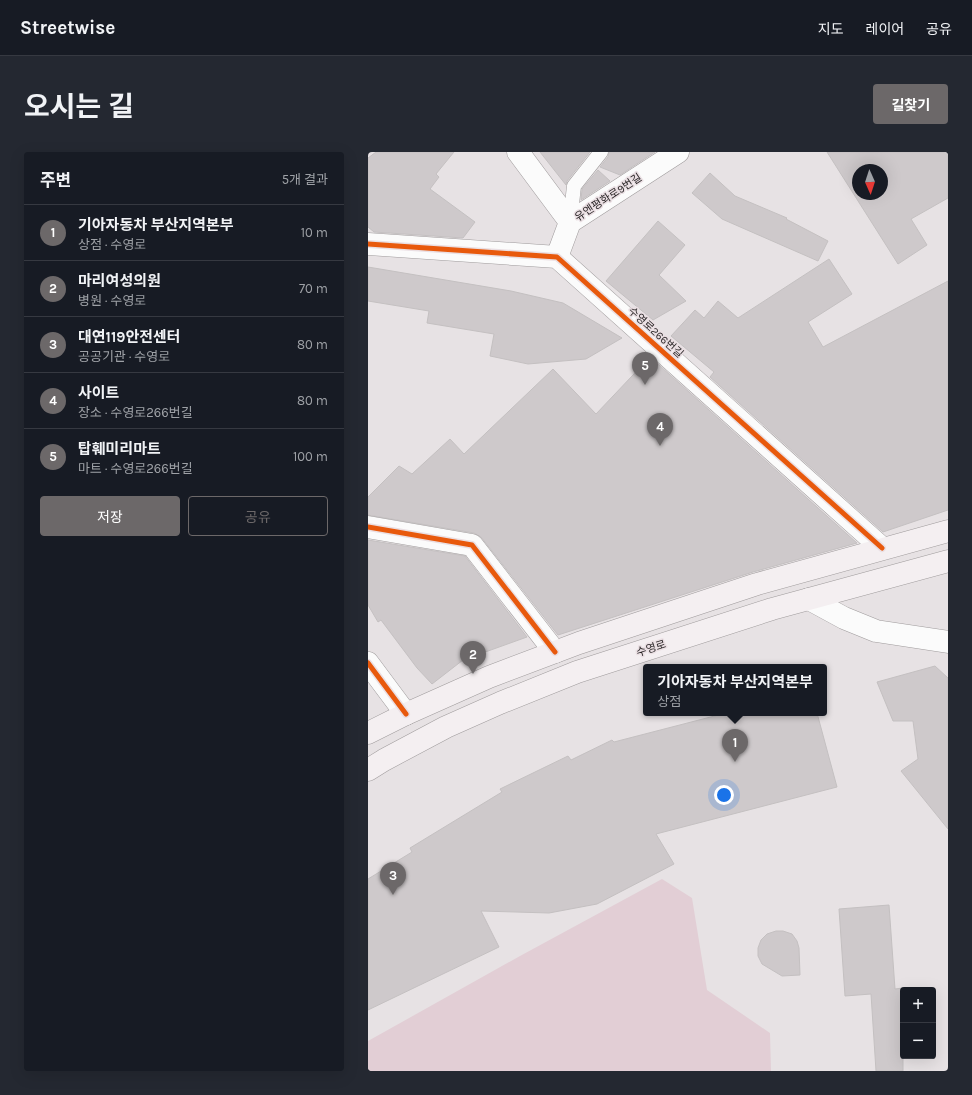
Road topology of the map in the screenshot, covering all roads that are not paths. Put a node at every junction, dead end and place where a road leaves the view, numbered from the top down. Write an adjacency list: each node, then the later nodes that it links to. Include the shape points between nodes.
1 (518, 152): 4 (street)
2 (601, 152): 4 (lane, via 574,186)
3 (678, 152): 4 (street, 유엔평화로9번길)
4 (570, 222): 6 (street, 유엔평화로9번길)
5 (368, 244): 6 (street)
6 (557, 257): 9 (street, 수영로266번길)
7 (368, 528): 13 (street, via 472,545)
8 (948, 531): 9 (main road)
9 (882, 548): 13 (main road, via 757,584)
10 (948, 561): 11 (main road, 수영로)
11 (809, 599): 12 (street, via 876,632); 17 (main road, 수영로, via 577,672 446,727)
12 (948, 642)
13 (555, 652): 15 (main road, via 489,677)
14 (368, 663): 15 (street)
15 (406, 714): 16 (main road)
16 (368, 733)
17 (368, 770)

